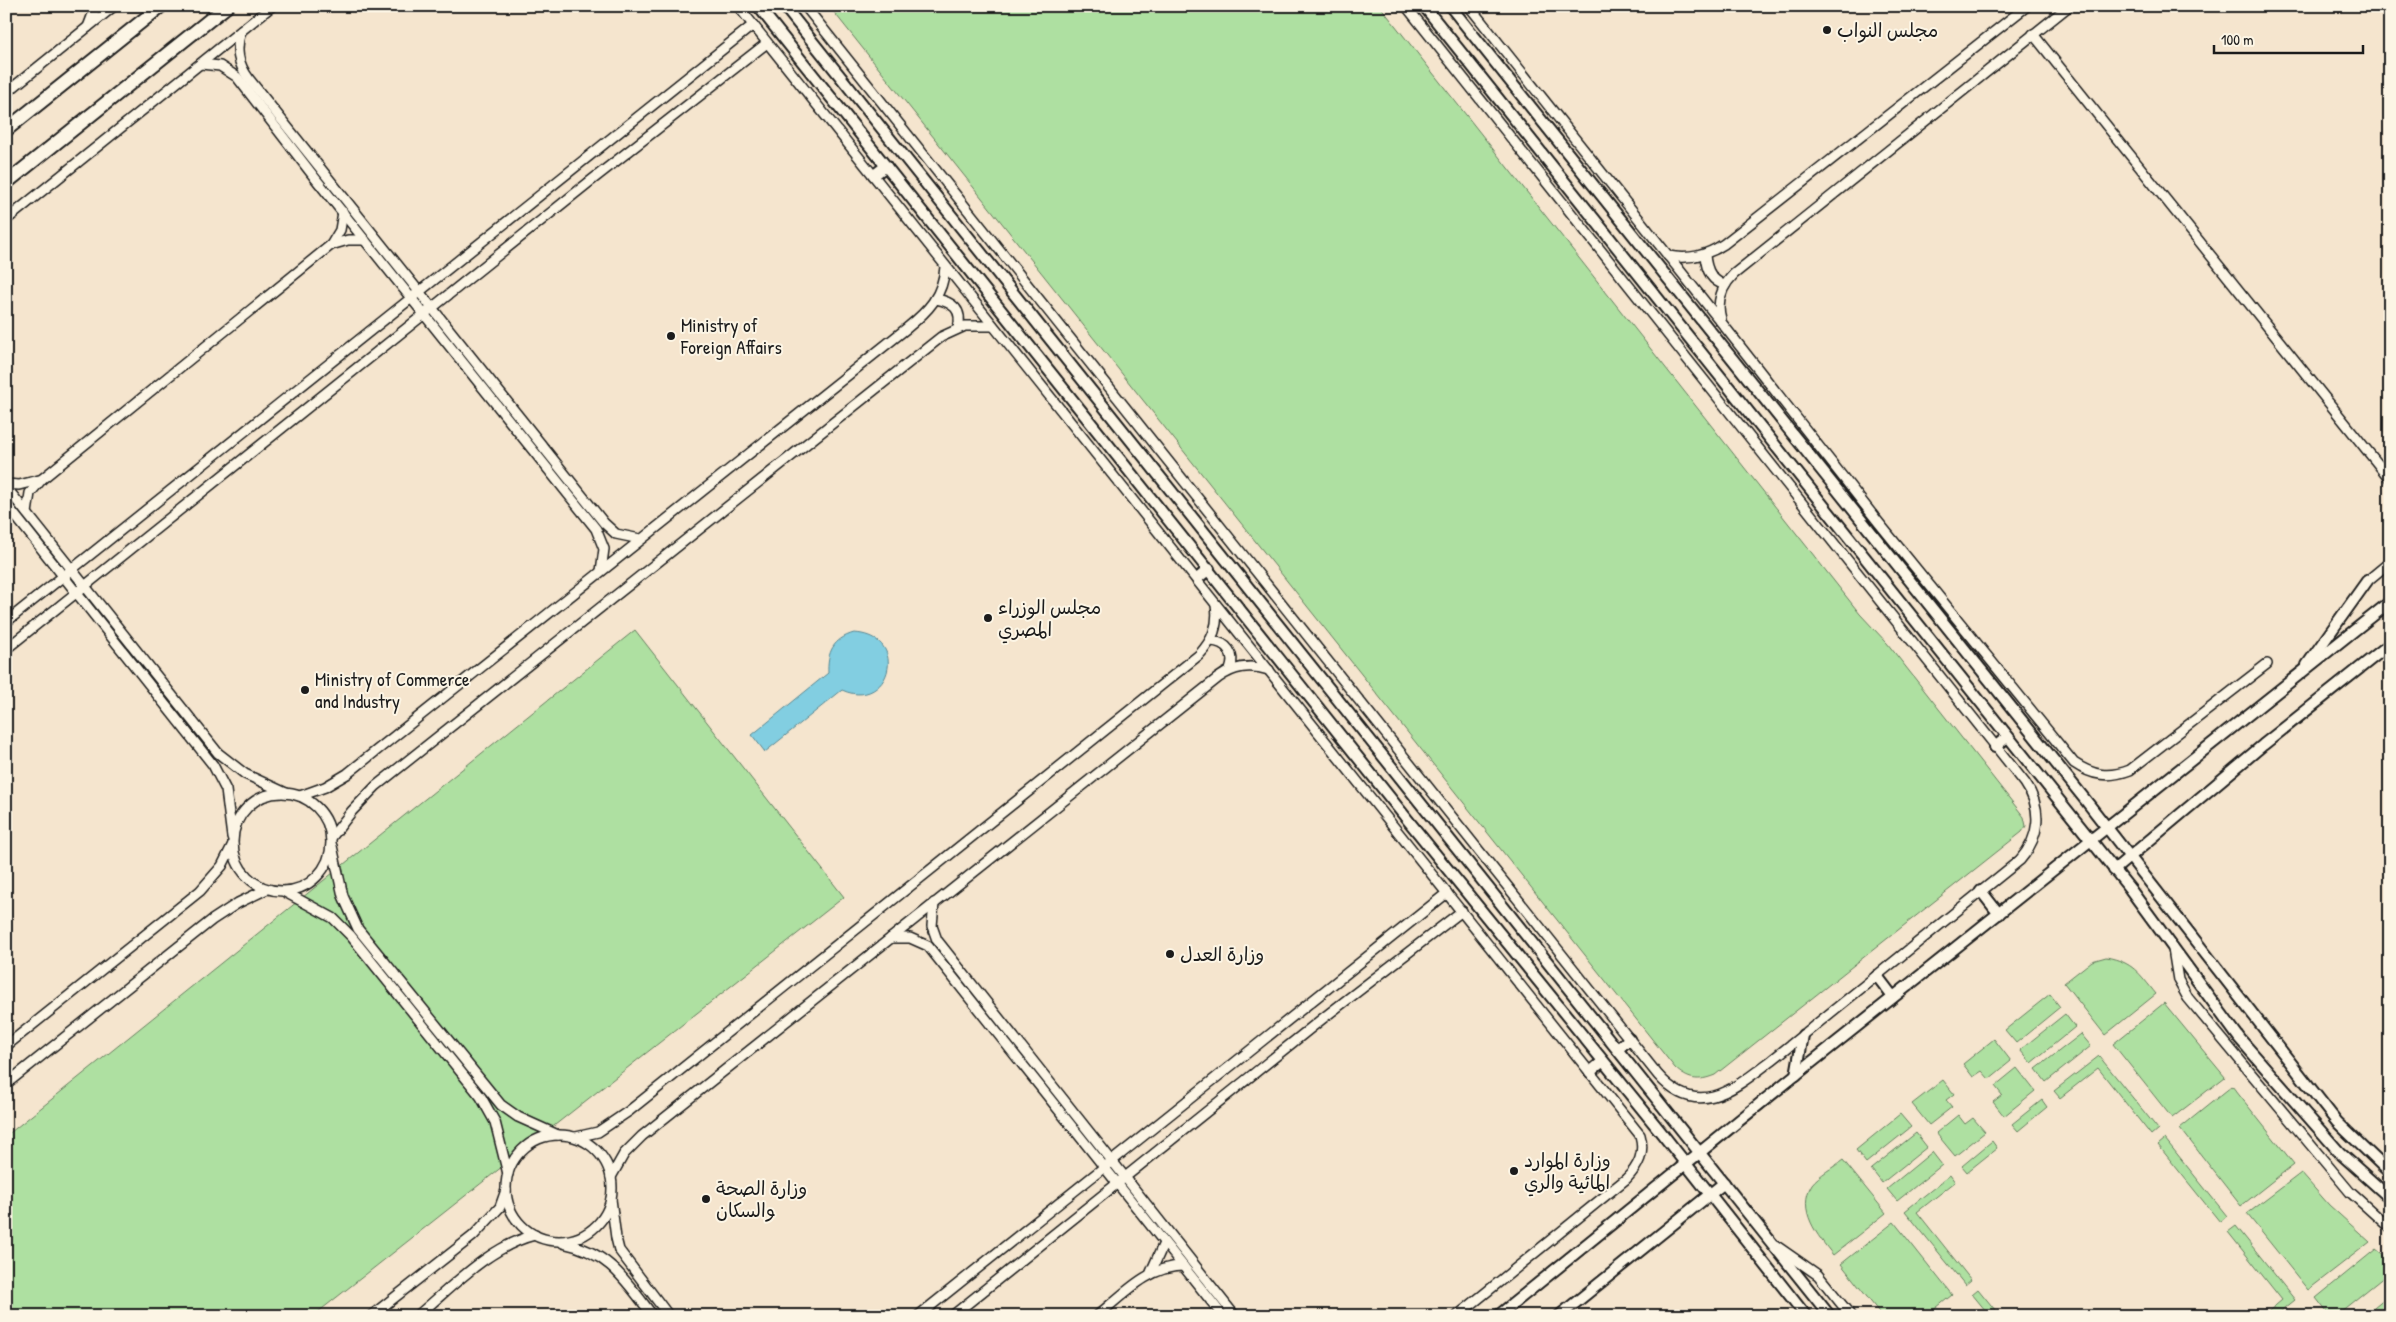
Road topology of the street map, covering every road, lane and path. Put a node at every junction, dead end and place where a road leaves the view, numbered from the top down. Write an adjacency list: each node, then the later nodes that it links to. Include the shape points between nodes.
1 (96, 6): 17 (street)
2 (114, 6): 17 (street)
3 (161, 6): 23 (main road)
4 (228, 6): 26 (main road)
5 (272, 6): 18 (street)
6 (738, 6): 16 (street)
7 (758, 6): 24 (street)
8 (784, 6): 56 (street)
9 (805, 6): 94 (street)
10 (1406, 6): 73 (street)
11 (1424, 6): 72 (street)
12 (1450, 6): 76 (street)
13 (1469, 6): 32 (street)
14 (2027, 6): 31 (street, via 1724,244)
15 (2069, 6): 19 (street)
16 (753, 25): 20 (street); 35 (street)
17 (87, 28): 22 (street)
18 (241, 32): 21 (street); 35 (street, via 237,52 243,71)
19 (2033, 34): 34 (street, via 1741,268); 44 (street)
20 (767, 42): 25 (street); 38 (street)
21 (201, 64): 27 (street, via 220,66 237,77); 28 (street)
22 (6, 92)
23 (6, 130)
24 (886, 166): 25 (street); 52 (street)
25 (874, 176): 33 (street)
26 (6, 183)
27 (343, 212): 29 (street); 30 (street, via 340,230)
28 (6, 220)
29 (365, 240): 30 (street); 36 (street)
30 (331, 245): 43 (street)
31 (1705, 255): 32 (street, via 1687,258); 34 (street, via 1708,272)
32 (1668, 256): 40 (street)
33 (945, 267): 37 (street, via 942,287); 41 (street)
34 (1725, 285): 40 (street, via 1720,300)
35 (419, 292): 36 (street); 38 (street)
36 (411, 298): 39 (street); 53 (street)
37 (936, 299): 42 (street, via 956,308 960,318); 50 (street, via 926,312)
38 (432, 308): 39 (street); 50 (street, via 604,523 616,534)
39 (424, 314): 54 (street, via 596,529 604,550); 59 (street)
40 (1722, 322): 68 (street, via 2074,764 2107,776 2130,770)
41 (993, 326): 42 (street, via 973,324); 57 (street)
42 (958, 328): 79 (street, via 934,342 376,786 352,811)
43 (42, 478): 45 (street, via 27,484); 47 (street, via 30,493)
44 (2390, 479)
45 (6, 485): 47 (street)
46 (6, 504): 49 (street)
47 (27, 512): 53 (street)
48 (6, 518): 49 (street)
49 (20, 520): 55 (street)
50 (640, 540): 54 (street)
51 (2390, 562): 58 (street)
52 (1209, 569): 57 (street); 60 (street)
53 (72, 570): 55 (street); 59 (street)
54 (601, 571): 75 (street, via 347,774)
55 (64, 576): 61 (street); 64 (street)
56 (1240, 576): 60 (street); 96 (street)
57 (1197, 579): 63 (street)
58 (2367, 581): 71 (street)
59 (85, 586): 61 (street); 74 (street, via 222,756 245,774)
60 (1224, 588): 97 (street)
61 (77, 592): 67 (street); 78 (street, via 213,765 226,790)
62 (2390, 602): 71 (street)
63 (1216, 605): 65 (street, via 1217,623); 70 (street)
64 (6, 622)
65 (1211, 641): 69 (street, via 1227,647 1232,658); 102 (street, via 1199,655 629,1111 598,1132)
66 (2390, 644): 80 (street, via 2263,744)
67 (6, 649)
68 (2267, 664)
69 (1230, 670): 70 (street, via 1250,666); 86 (street)
70 (1269, 670): 85 (street)
71 (2303, 671): 76 (street)
72 (2007, 737): 73 (street); 77 (street)
73 (1995, 747): 83 (street, via 2030,790 2038,822 2026,853)
74 (286, 793): 75 (street); 78 (street, via 273,793 250,804 241,814)
75 (300, 796): 79 (street, via 322,812)
76 (2106, 828): 77 (street); 80 (street)
77 (2091, 841): 81 (street); 88 (street)
78 (232, 842): 82 (street, via 236,861 243,873); 95 (street, via 222,866 200,891)
79 (332, 842): 84 (street, via 328,860 316,877 299,889); 101 (street, via 343,896 358,929 496,1100 518,1117)
80 (2129, 858): 81 (street); 107 (street, via 2337,1122)
81 (2114, 870): 90 (street)
82 (267, 890): 84 (street); 100 (street, via 212,920)
83 (1981, 891): 88 (street); 91 (street)
84 (285, 892): 108 (street, via 332,918 351,936 481,1097 495,1122)
85 (1447, 893): 87 (street); 104 (street)
86 (934, 903): 89 (street); 104 (street, via 932,926 937,940)
87 (1462, 911): 98 (street); 110 (street)
88 (1999, 914): 92 (street)
89 (891, 938): 106 (street, via 910,938 928,946); 109 (street, via 642,1136 624,1154)
90 (2173, 949): 116 (street, via 2240,1039 2340,1153); 117 (street, via 2178,980 2188,998 2350,1192)
91 (1877, 976): 92 (street); 93 (street)
92 (1893, 997): 99 (street)
93 (1803, 1035): 94 (street, via 1730,1091 1704,1098 1686,1096 1670,1088); 99 (street)
94 (1629, 1039): 96 (street)
95 (6, 1046)
96 (1618, 1049): 103 (street)
97 (1602, 1062): 98 (street); 105 (street)
98 (1590, 1072): 133 (street, via 1640,1135 1642,1150 1635,1170 1619,1187)
99 (1796, 1075): 103 (street)
100 (6, 1084)
101 (558, 1135): 102 (street); 108 (street, via 526,1146)
102 (576, 1137): 109 (street, via 599,1152)
103 (1700, 1152): 105 (street); 111 (street)
104 (1113, 1160): 106 (street); 110 (street)
105 (1686, 1164): 114 (street); 134 (street)
106 (1104, 1167): 112 (street); 128 (street)
107 (2390, 1173)
108 (508, 1174): 113 (street)
109 (611, 1177): 115 (street)
110 (1126, 1177): 112 (street); 132 (street)
111 (1724, 1183): 114 (street); 120 (street)
112 (1118, 1184): 121 (street); 129 (street)
113 (506, 1190): 118 (street, via 514,1216); 124 (street, via 500,1207 473,1236)
114 (1710, 1194): 135 (street); 136 (street)
115 (611, 1198): 119 (street, via 603,1216 589,1231 571,1239); 127 (street, via 619,1250)
116 (2390, 1198)
117 (2390, 1228)
118 (535, 1235): 119 (street); 125 (street, via 522,1238 494,1254)
119 (551, 1240): 126 (street, via 571,1244 606,1261 620,1273)
120 (1769, 1241): 137 (street); 138 (street, via 1818,1275)
121 (1164, 1242): 122 (street); 123 (street)
122 (1183, 1266): 123 (street); 131 (street)
123 (1152, 1272): 130 (street)
124 (371, 1316)
125 (417, 1316)
126 (653, 1316)
127 (669, 1316)
128 (918, 1316)
129 (952, 1316)
130 (1097, 1316)
131 (1223, 1316)
132 (1235, 1316)
133 (1457, 1316)
134 (1498, 1316)
135 (1558, 1316)
136 (1806, 1316)
137 (1830, 1316)
138 (1852, 1316)

